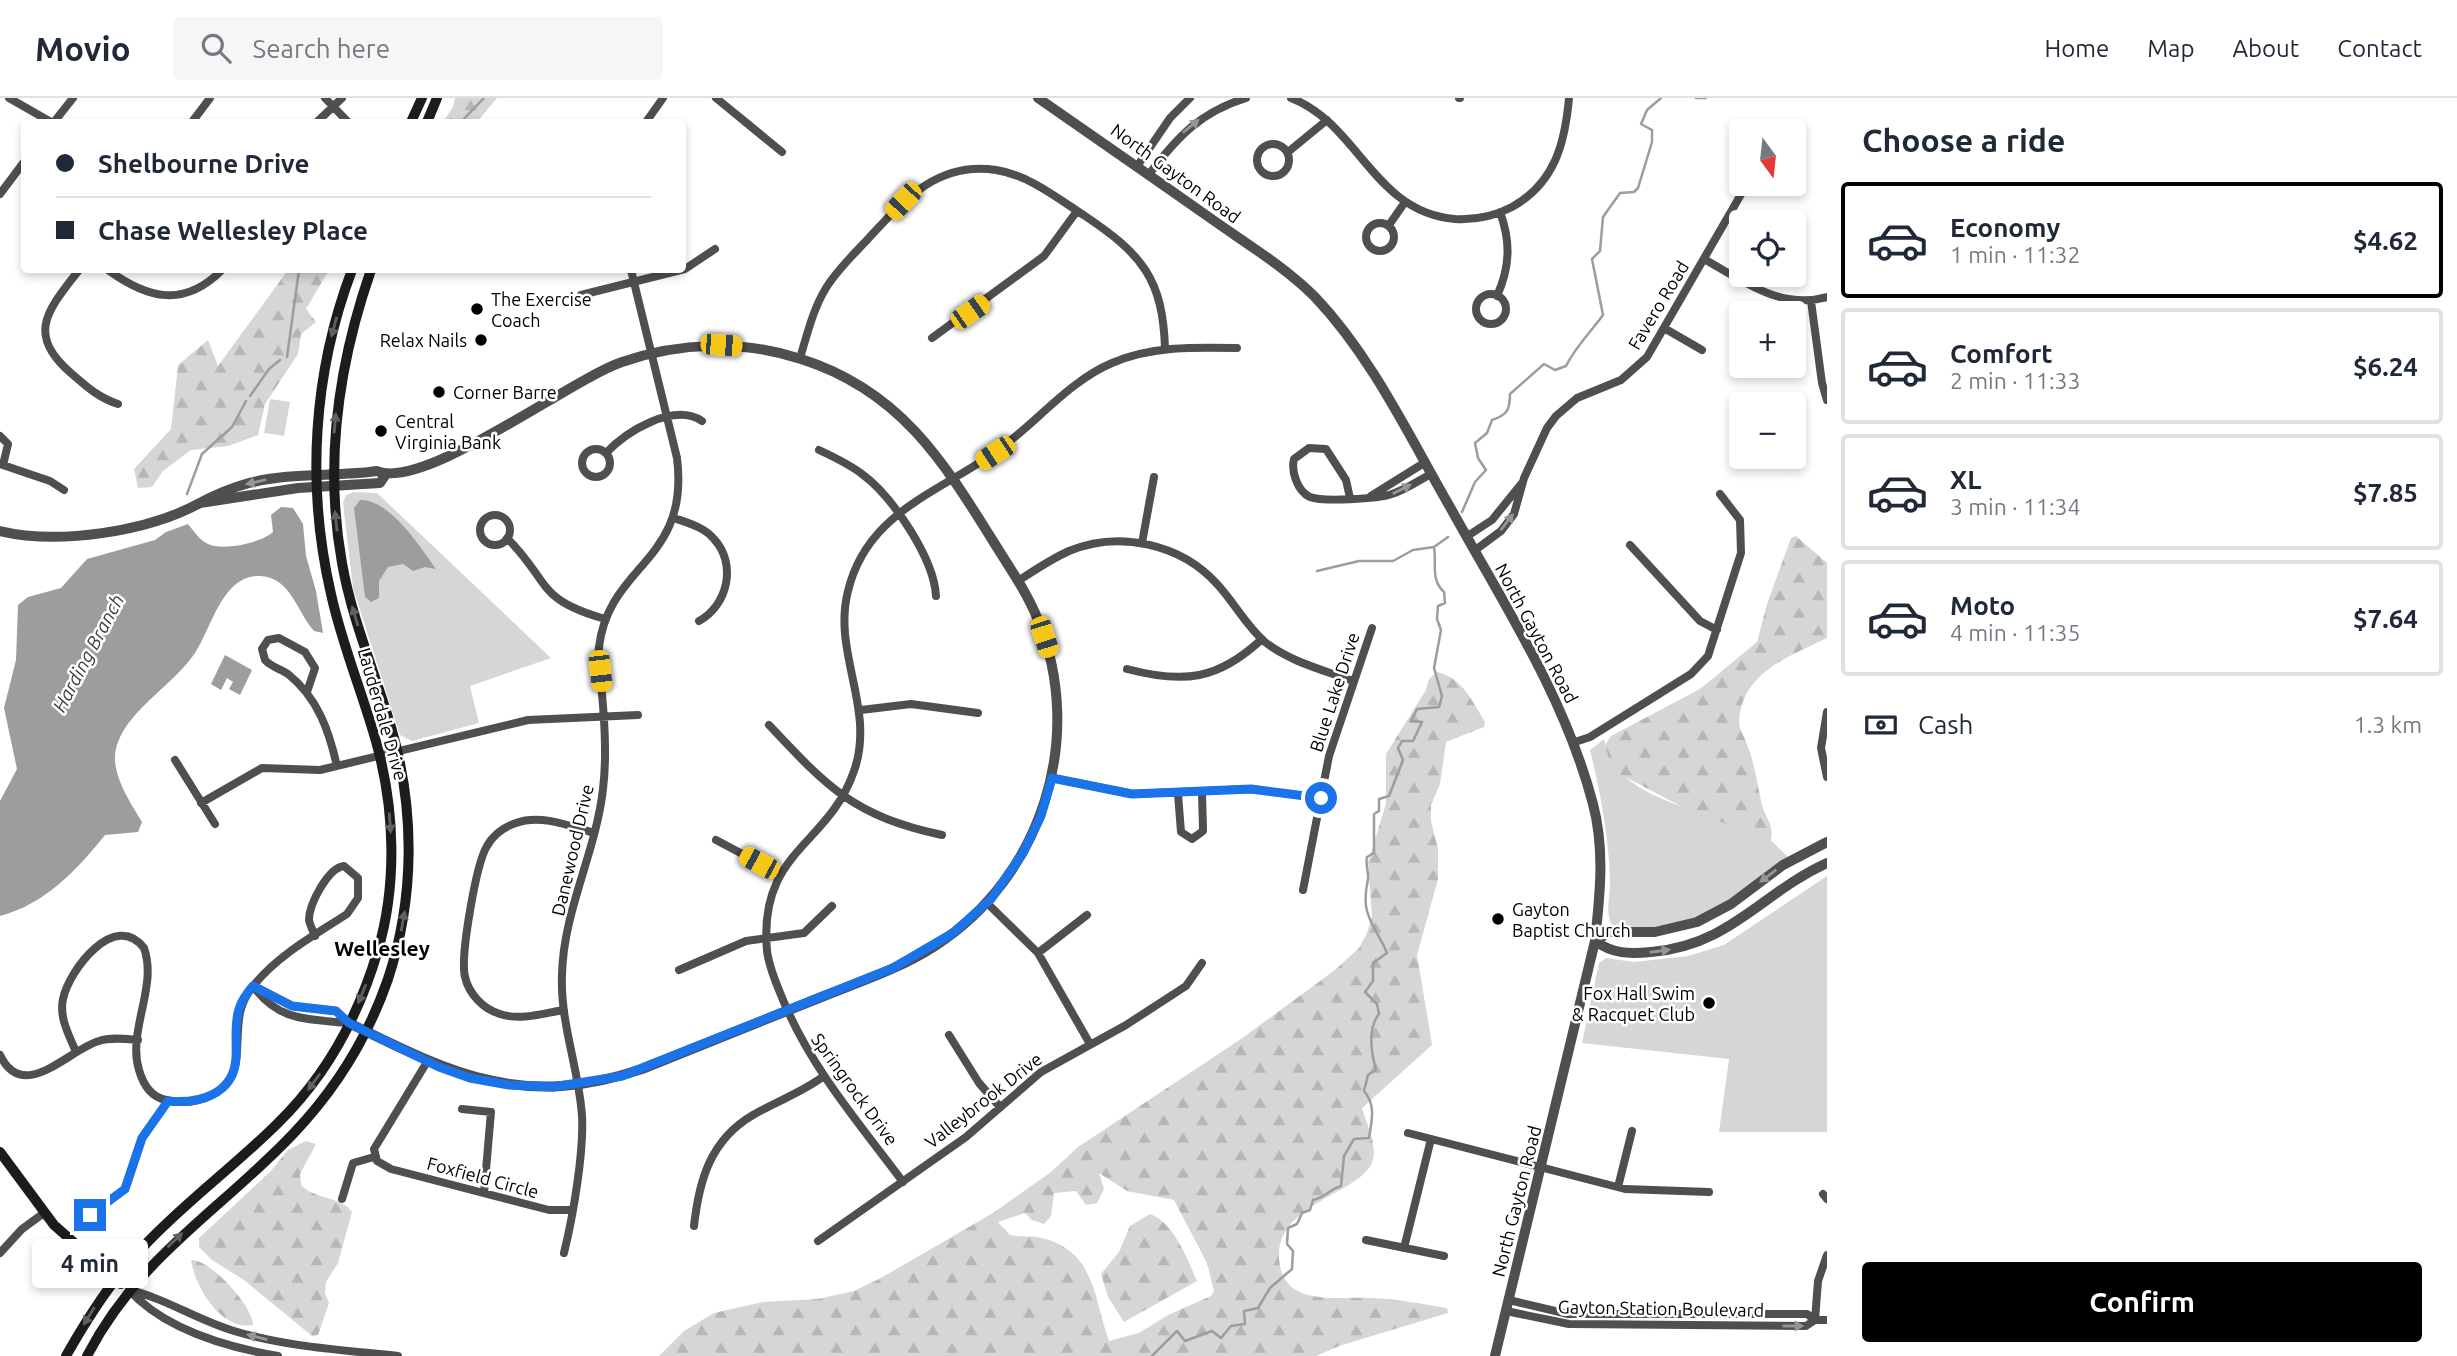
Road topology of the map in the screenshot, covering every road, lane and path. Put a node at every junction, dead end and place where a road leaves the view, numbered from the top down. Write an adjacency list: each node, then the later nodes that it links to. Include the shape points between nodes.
1 (9, 98): 16 (street)
2 (73, 98): 17 (street)
3 (210, 98): 18 (street)
4 (325, 98): 15 (street)
5 (342, 98): 15 (street)
6 (422, 98): 21 (main road)
7 (437, 98): 22 (main road)
8 (663, 98): 23 (street)
9 (716, 98): 25 (street)
10 (1038, 98): 27 (street, North Gayton Road)
11 (1190, 98): 27 (street, via 1170,118)
12 (1247, 98): 29 (street, one-way to 12, via 1188,127 1214,110)
13 (1291, 98): 24 (street)
14 (1569, 98): 34 (street, via 1556,162 1530,194)
15 (332, 107): 19 (street); 20 (street)
16 (48, 119)
17 (56, 119)
18 (194, 119)
19 (320, 119)
20 (345, 119)
21 (412, 119)
22 (429, 119)
23 (648, 119)
24 (1327, 120): 26 (street); 32 (street)
25 (782, 152)
26 (1288, 152): 26 (street, via 1278,144 1265,146 1257,156 1259,168 1269,176 1282,174 1289,164)
27 (1138, 165): 29 (street, North Gayton Road)
28 (21, 166): 30 (street)
29 (1150, 173): 65 (street, North Gayton Road, via 1315,298 1358,351)
30 (0, 194)
31 (1740, 196): 37 (street, Favero Road)
32 (1405, 202): 34 (street, via 1446,218 1479,218); 35 (street)
33 (1077, 211): 52 (street, via 1035,264); 54 (street, via 1128,247 1147,269 1162,307); 57 (street, via 1034,183 996,170 962,170 931,180 903,201 835,275 819,302)
34 (1500, 212): 48 (street, via 1508,253)
35 (1389, 225)
36 (715, 249): 38 (street)
37 (1704, 259): 50 (street, via 1763,293); 51 (street, Favero Road)
38 (686, 268)
39 (77, 273): 59 (street, via 50,309 44,332 48,348 96,395)
40 (113, 273): 41 (street, via 144,292 174,296 199,288)
41 (218, 273)
42 (351, 273): 67 (main road, Lauderdale Drive, one-way to 67, via 331,334 322,381)
43 (370, 273): 68 (main road, Lauderdale Drive, one-way to 43, via 342,373)
44 (632, 273): 46 (street, Danewood Drive)
45 (670, 273): 46 (street)
46 (634, 283): 47 (street); 56 (street, Danewood Drive)
47 (581, 295)
48 (1497, 296)
49 (1827, 297): 50 (street)
50 (1811, 301): 58 (street)
51 (1664, 328): 55 (street); 73 (street, Favero Road, via 1631,373 1577,398 1556,416)
52 (932, 338)
53 (1237, 348): 54 (street)
54 (1165, 349): 72 (street, via 1130,356 1090,374 1018,435)
55 (1702, 350)
56 (650, 353): 57 (street, via 721,345); 60 (street, Danewood Drive); 69 (street, via 596,372 458,452)
57 (800, 358): 72 (street, via 846,377 890,406 929,443)
58 (1827, 400)
59 (118, 404)
60 (667, 418): 61 (street, via 687,414); 64 (street, via 633,430); 82 (street, Danewood Drive, via 679,478)
61 (702, 421)
62 (0, 436): 66 (street, via 8,444)
63 (819, 450): 81 (street, via 869,480)
64 (606, 453)
65 (1424, 463): 70 (street, North Gayton Road); 78 (street)
66 (2, 465): 76 (street)
67 (317, 474): 68 (street); 75 (main road, Lauderdale Drive); 80 (street, one-way to 80, via 251,483)
68 (334, 474): 69 (street); 74 (main road, Lauderdale Drive)
69 (386, 474): 74 (street, via 380,482)
70 (1431, 474): 78 (street, one-way to 70, via 1394,494); 84 (street, North Gayton Road)
71 (1154, 477): 86 (street)
72 (954, 479): 81 (street); 89 (street)
73 (1523, 480): 84 (street, Favero Road, via 1492,520); 88 (street, Favero Road, one-way to 73, via 1509,521)
74 (334, 486): 75 (street); 106 (main road, Lauderdale Drive, one-way to 74, via 346,584)
75 (317, 487): 80 (street); 107 (main road, Lauderdale Drive, via 331,597)
76 (64, 490)
77 (1720, 494): 94 (street, via 1738,513 1742,529 1741,553)
78 (1371, 496): 79 (street)
79 (1350, 498): 79 (street, via 1307,495 1294,476 1294,459 1309,448 1326,449 1346,480)
80 (200, 503): 83 (street, via 95,534 51,537)
81 (898, 515): 90 (street, via 932,571); 99 (street, via 868,545 847,593 845,644)
82 (674, 518): 91 (street, Danewood Drive, via 664,540 617,597); 92 (street, via 711,536 726,562 725,590 710,615)
83 (0, 531)
84 (1466, 537): 88 (street, North Gayton Road)
85 (507, 538): 91 (street, via 554,598)
86 (1142, 543): 89 (street, via 1077,548); 95 (street, via 1172,552 1201,569)
87 (1630, 545): 94 (street, via 1700,621)
88 (1474, 551): 105 (street, North Gayton Road, via 1554,695)
89 (1018, 581): 111 (street, via 1039,622 1052,667 1058,723)
90 (936, 596)
91 (605, 619): 103 (street, Danewood Drive, via 599,654)
92 (699, 621)
93 (1372, 628): 97 (street, Blue Lake Drive)
94 (1717, 630): 105 (street, via 1707,656 1691,674 1590,737)
95 (1262, 639): 96 (street, via 1232,663 1202,676 1164,677); 97 (street, via 1292,659)
96 (1128, 668)
97 (1353, 681): 115 (street, Blue Lake Drive)
98 (307, 692): 98 (street, via 315,668 311,657 279,638 268,640 262,649 265,660); 109 (street, via 328,730)
99 (861, 710): 101 (street, via 911,704); 114 (street, via 861,746)
100 (1827, 712): 110 (street, via 1821,737)
101 (978, 713)
102 (638, 715): 103 (street)
103 (604, 716): 106 (street, via 528,720); 118 (street, Danewood Drive, via 603,790)
104 (769, 725): 114 (street)
105 (1574, 742): 130 (street, North Gayton Road, via 1598,828 1602,871)
106 (397, 751): 107 (street); 138 (main road, Lauderdale Drive, one-way to 106, via 388,979 406,901 408,817)
107 (380, 755): 109 (street); 137 (main road, Lauderdale Drive, one-way to 137, via 391,828 389,893 378,949)
108 (175, 760): 116 (street)
109 (337, 766): 116 (street, via 320,770 262,768)
110 (1826, 771)
111 (1052, 778): 113 (street, via 1132,794); 125 (street, via 1023,853)
112 (1202, 792): 113 (street); 113 (street, via 1203,831 1192,839 1181,832); 115 (street, via 1269,790)
113 (1178, 794)
114 (842, 797): 119 (street, via 876,817); 123 (street)
115 (1321, 798): 124 (street, Blue Lake Drive)
116 (201, 803): 117 (street)
117 (215, 824)
118 (594, 833): 135 (street, Danewood Drive, via 565,948); 135 (street, via 546,821 514,824 499,832 487,846 477,876 463,958 469,988 488,1009 509,1016)
119 (942, 835)
120 (716, 840): 123 (street)
121 (1827, 842): 130 (street, one-way to 130, via 1783,865 1704,919 1655,932 1610,932)
122 (1827, 863): 130 (street, one-way to 122, via 1609,952 1625,953 1701,941 1735,925)
123 (780, 874): 129 (street, Springrock Drive, via 767,915)
124 (1303, 890)
125 (987, 903): 131 (street); 136 (street, via 916,957)
126 (832, 906): 129 (street, via 804,933)
127 (1087, 915): 131 (street)
128 (315, 936): 128 (street, via 354,906 358,878 344,866 333,870 311,909 309,920); 134 (street, via 269,967)
129 (767, 937): 133 (street, via 733,946); 136 (street, Springrock Drive, via 769,960)
130 (1595, 941): 155 (street, North Gayton Road)
131 (1038, 953): 141 (street)
132 (1202, 963): 141 (street, Valleybrook Drive, via 1186,986)
133 (679, 970)
134 (253, 986): 137 (street, via 292,1006 336,1011); 147 (street, via 239,1011 236,1062 227,1082 206,1100)
135 (564, 1010): 146 (street, Danewood Drive)
136 (788, 1010): 145 (street, Springrock Drive, via 802,1043); 146 (street, via 642,1069)
137 (349, 1023): 138 (street); 172 (main road, Lauderdale Drive, one-way to 172, via 330,1059 294,1107 161,1228)
138 (365, 1031): 144 (street); 173 (main road, Lauderdale Drive, one-way to 138, via 162,1252 308,1117 341,1074)
139 (949, 1035): 148 (street)
140 (138, 1040): 142 (street, via 98,1041); 142 (street, via 146,955 138,941 120,935 93,950 63,998 65,1026); 147 (street, via 136,1059 146,1087)
141 (1090, 1044): 148 (street, Valleybrook Drive, via 1041,1072)
142 (76, 1052): 143 (street, via 33,1075 11,1070)
143 (0, 1055)
144 (428, 1062): 146 (street, via 499,1084); 154 (street, via 382,1135)
145 (824, 1076): 156 (street, Springrock Drive); 164 (street, via 790,1099 745,1120 724,1138 704,1171)
146 (577, 1085): 161 (street, via 582,1118)
147 (168, 1101): 163 (street, via 142,1138 125,1189)
148 (1000, 1107): 156 (street, Valleybrook Drive)
149 (462, 1110): 159 (street, via 491,1112)
150 (1632, 1131): 157 (street)
151 (1408, 1133): 152 (street)
152 (1431, 1139): 155 (street); 167 (street)
153 (0, 1153): 162 (main road)
154 (374, 1157): 159 (street, Foxfield Circle, via 391,1169); 160 (street, via 353,1163)
155 (1541, 1166): 157 (street); 174 (street, North Gayton Road)
156 (903, 1182): 166 (street, Valleybrook Drive)
157 (1618, 1187): 158 (street)
158 (1709, 1192)
159 (484, 1193): 161 (street, Foxfield Circle, via 549,1210)
160 (342, 1199)
161 (573, 1210): 169 (street)
162 (44, 1213): 168 (street); 172 (main road)
163 (90, 1215)
164 (694, 1226)
165 (1366, 1240): 167 (street)
166 (818, 1241)
167 (1405, 1248): 171 (street)
168 (0, 1253)
169 (564, 1253)
170 (1827, 1255): 176 (street, via 1818,1281)
171 (1444, 1256)
172 (116, 1279): 173 (main road); 178 (main road, Lauderdale Drive, one-way to 178)
173 (129, 1290): 179 (main road, Lauderdale Drive); 180 (street, via 145,1307 188,1329); 181 (street, one-way to 173, via 261,1338)
174 (1509, 1300): 175 (street, North Gayton Road); 176 (street, Gayton Station Boulevard, via 1567,1314 1807,1314)
175 (1506, 1311): 176 (street, Gayton Station Boulevard, one-way to 176, via 1569,1324 1806,1326); 182 (street, North Gayton Road)
176 (1815, 1320): 177 (street, Gayton Station Boulevard)
177 (1827, 1320)
178 (66, 1356)
179 (87, 1356)
180 (278, 1356)
181 (398, 1356)
182 (1495, 1356)

